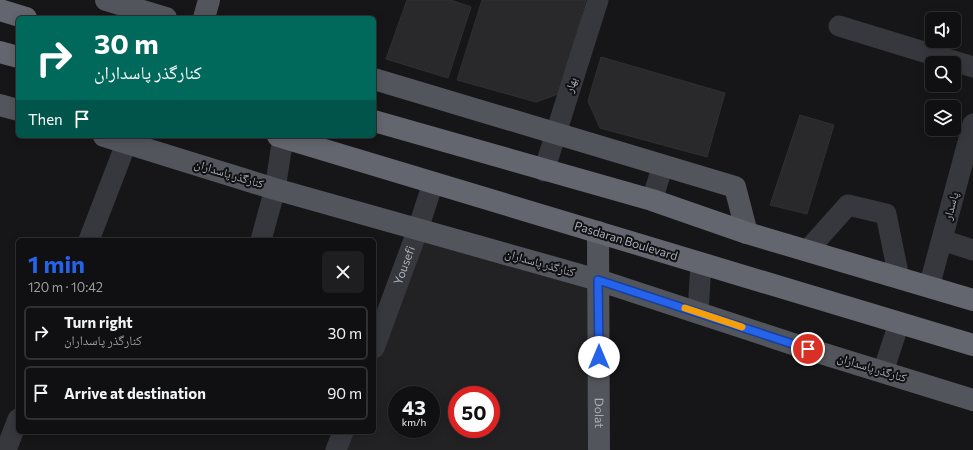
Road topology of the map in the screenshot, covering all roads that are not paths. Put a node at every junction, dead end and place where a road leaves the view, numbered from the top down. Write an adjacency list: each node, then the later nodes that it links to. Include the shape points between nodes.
1 (106, 0): 6 (main road)
2 (209, 0): 7 (main road)
3 (598, 0): 17 (street, بهار)
4 (0, 10): 5 (highway)
5 (20, 16)
6 (159, 16)
7 (205, 16)
8 (839, 26): 11 (street)
9 (0, 52): 10 (highway)
10 (16, 56)
11 (973, 67)
12 (376, 80): 17 (main road)
13 (0, 105): 14 (main road)
14 (16, 109)
15 (376, 122): 22 (highway)
16 (973, 124): 31 (street, پاسدار)
17 (556, 133): 21 (main road); 22 (street, بهار)
18 (281, 138): 24 (street)
19 (284, 138): 23 (highway, Pasdaran Boulevard)
20 (127, 139): 24 (main road, کنارگذر پاسداران); 29 (street)
21 (663, 165): 25 (street); 28 (main road, via 735,187)
22 (544, 171): 25 (highway)
23 (433, 183): 26 (street, Yousefi); 27 (highway, Pasdaran Boulevard)
24 (275, 189): 26 (main road, کنارگذر پاسداران); 30 (street)
25 (652, 200): 28 (highway)
26 (418, 229): 36 (main road, کنارگذر پاسداران); 41 (street, Yousefi)
27 (598, 232): 34 (highway, Pasdaran Boulevard); 36 (main road, Dolat)
28 (747, 233): 33 (highway)
29 (90, 238)
30 (262, 238)
31 (942, 240): 32 (street); 37 (street, پاسدار)
32 (973, 250)
33 (807, 251): 35 (highway); 35 (street, via 848,205 886,214)
34 (701, 263): 39 (street); 40 (highway, Pasdaran Boulevard)
35 (899, 278): 37 (highway)
36 (598, 280): 39 (main road, کنارگذر پاسداران); 49 (main road, Dolat)
37 (929, 287): 38 (highway)
38 (973, 300)
39 (698, 313): 43 (main road, کنارگذر پاسداران)
40 (900, 323): 42 (highway, Pasdaran Boulevard); 43 (street)
41 (376, 343)
42 (973, 345)
43 (883, 372): 44 (main road, کنارگذر پاسداران)
44 (973, 400)
45 (16, 425): 47 (street)
46 (342, 434): 48 (street)
47 (6, 450)
48 (336, 450)
49 (600, 450)

